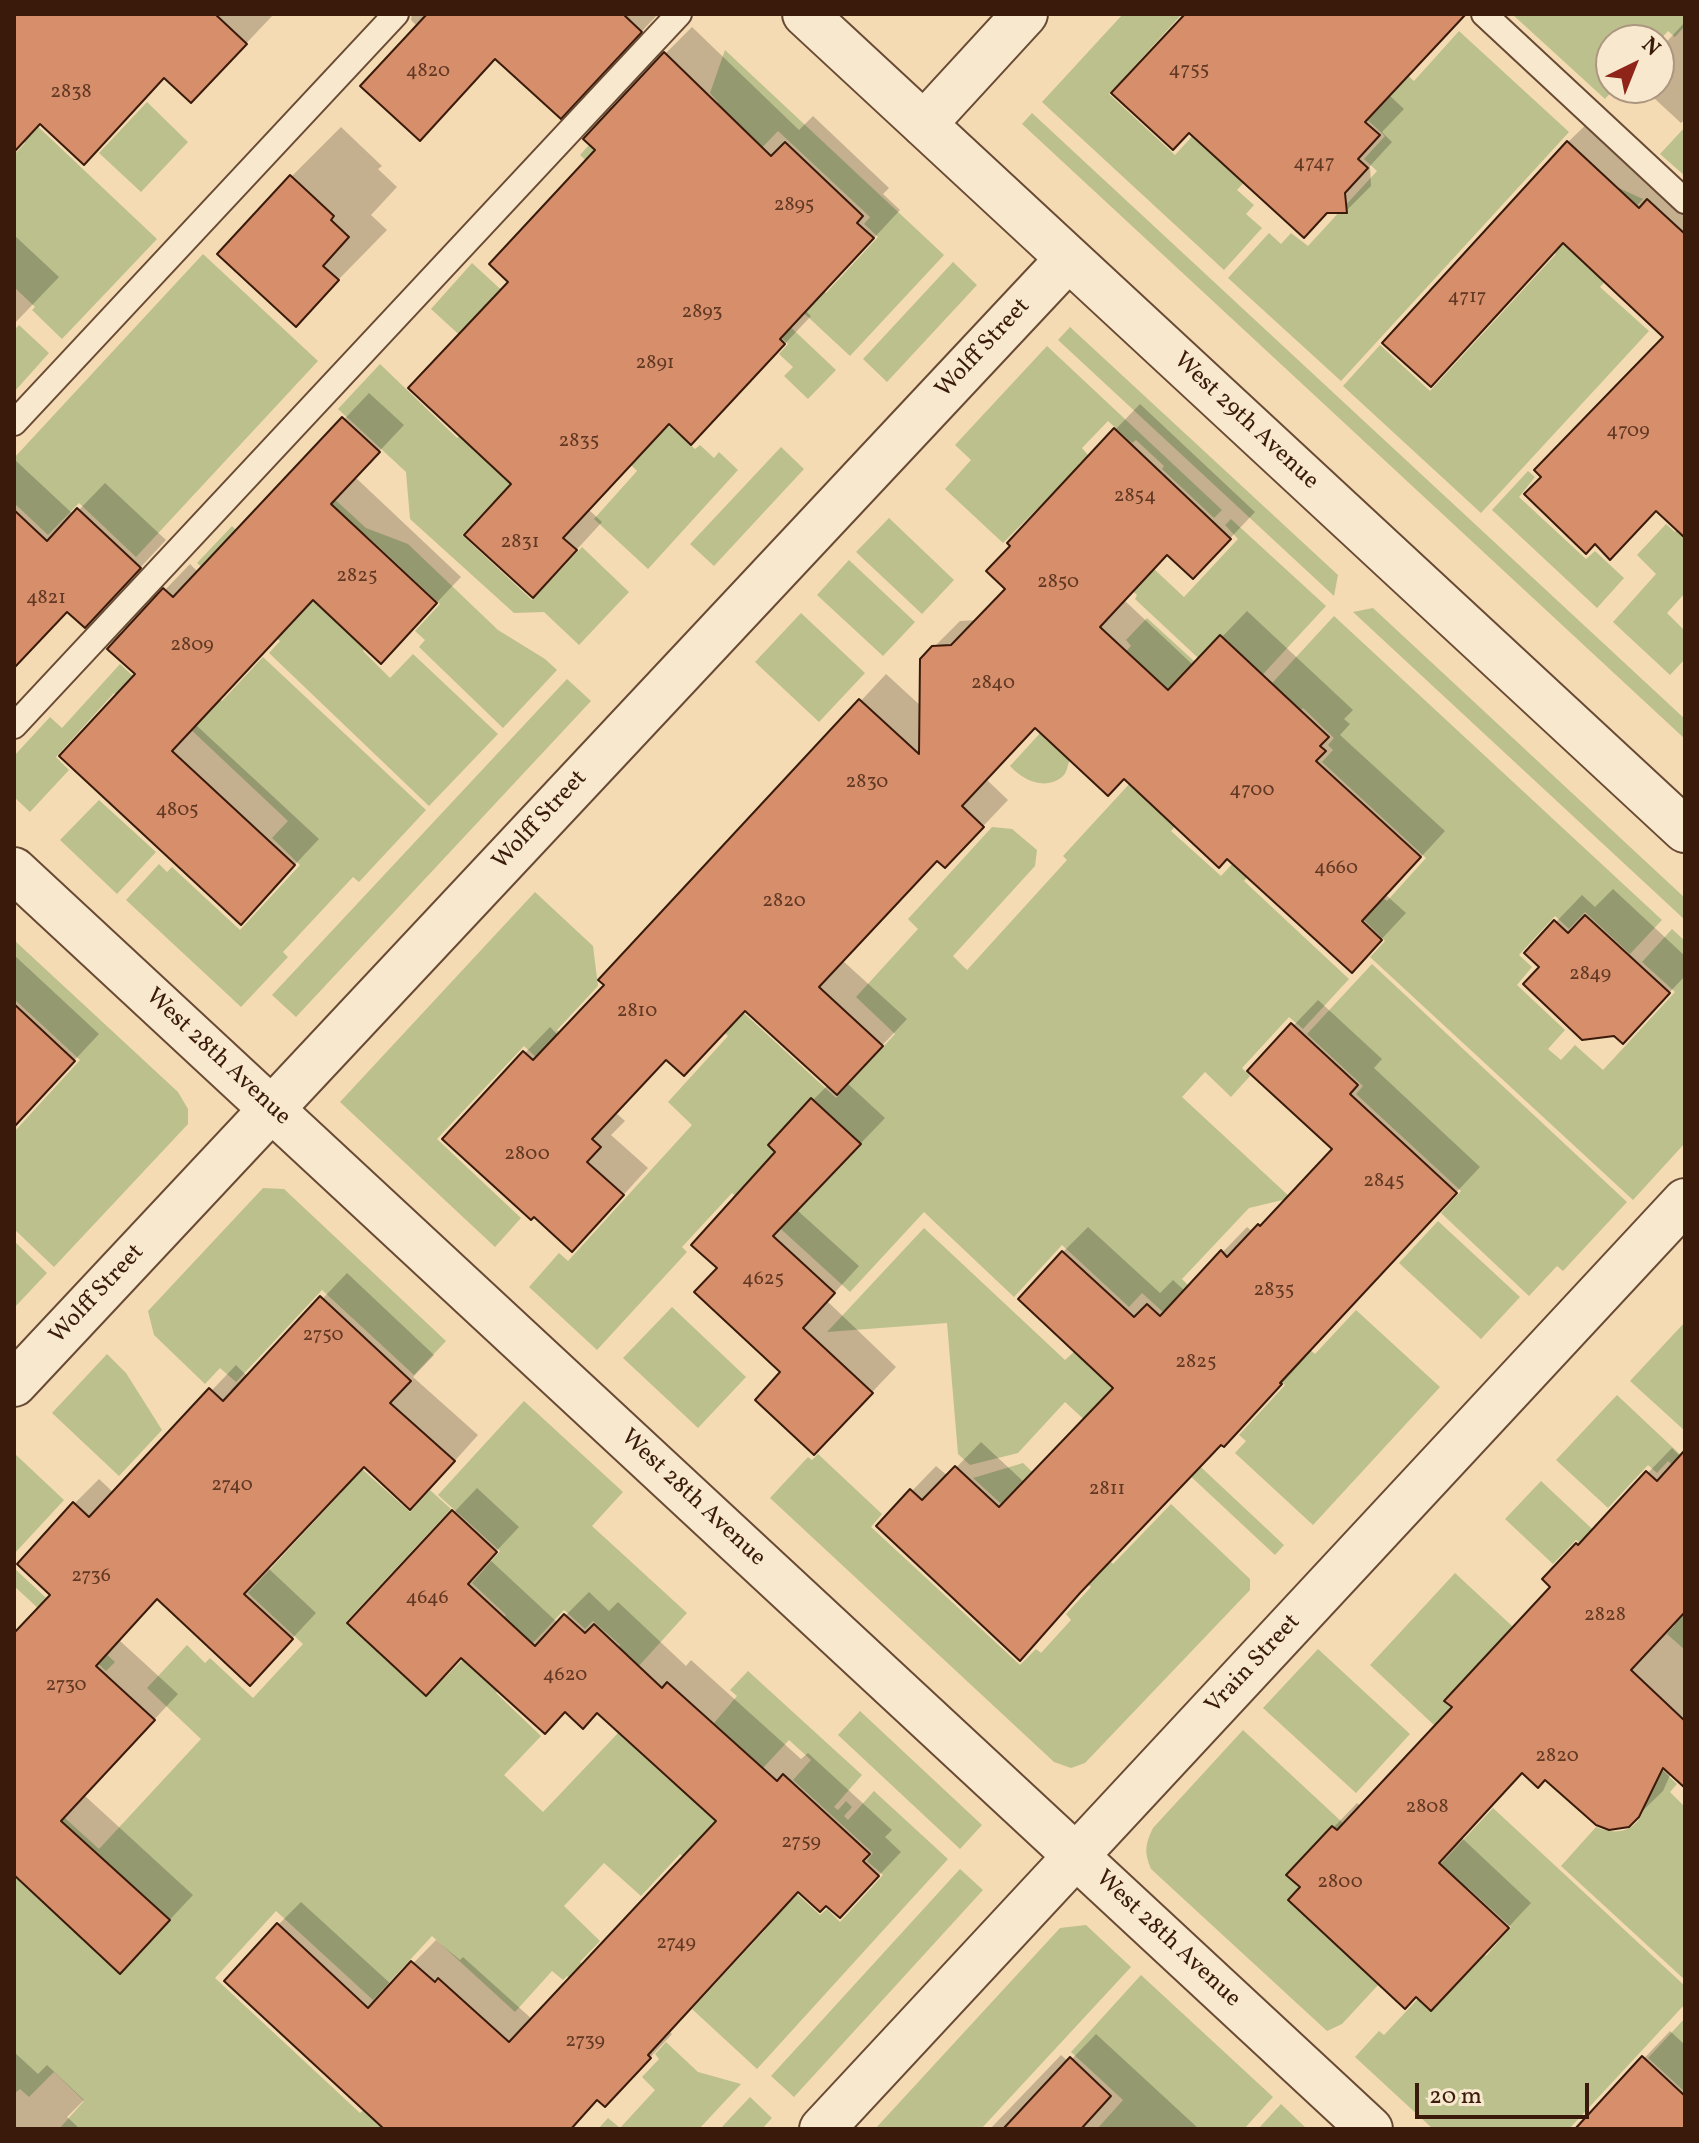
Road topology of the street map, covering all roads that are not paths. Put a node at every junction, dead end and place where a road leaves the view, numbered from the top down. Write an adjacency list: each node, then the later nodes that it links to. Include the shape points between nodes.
1 (396, 14): 9 (lane)
2 (679, 14): 10 (lane)
3 (805, 14): 6 (street, West 29th Avenue)
4 (1025, 14): 6 (street)
5 (1484, 14): 7 (lane)
6 (924, 124): 8 (street, West 29th Avenue)
7 (1685, 201)
8 (1068, 259): 11 (street, West 29th Avenue); 13 (street, Wolff Street)
9 (14, 423)
10 (14, 726)
11 (1685, 830)
12 (14, 870): 13 (street, West 28th Avenue)
13 (272, 1109): 15 (street, Wolff Street); 16 (street, West 28th Avenue)
14 (1685, 1201): 16 (street, Vrain Street)
15 (14, 1384)
16 (1077, 1855): 17 (street, Vrain Street); 18 (street, West 28th Avenue)
17 (822, 2129)
18 (1370, 2129)

